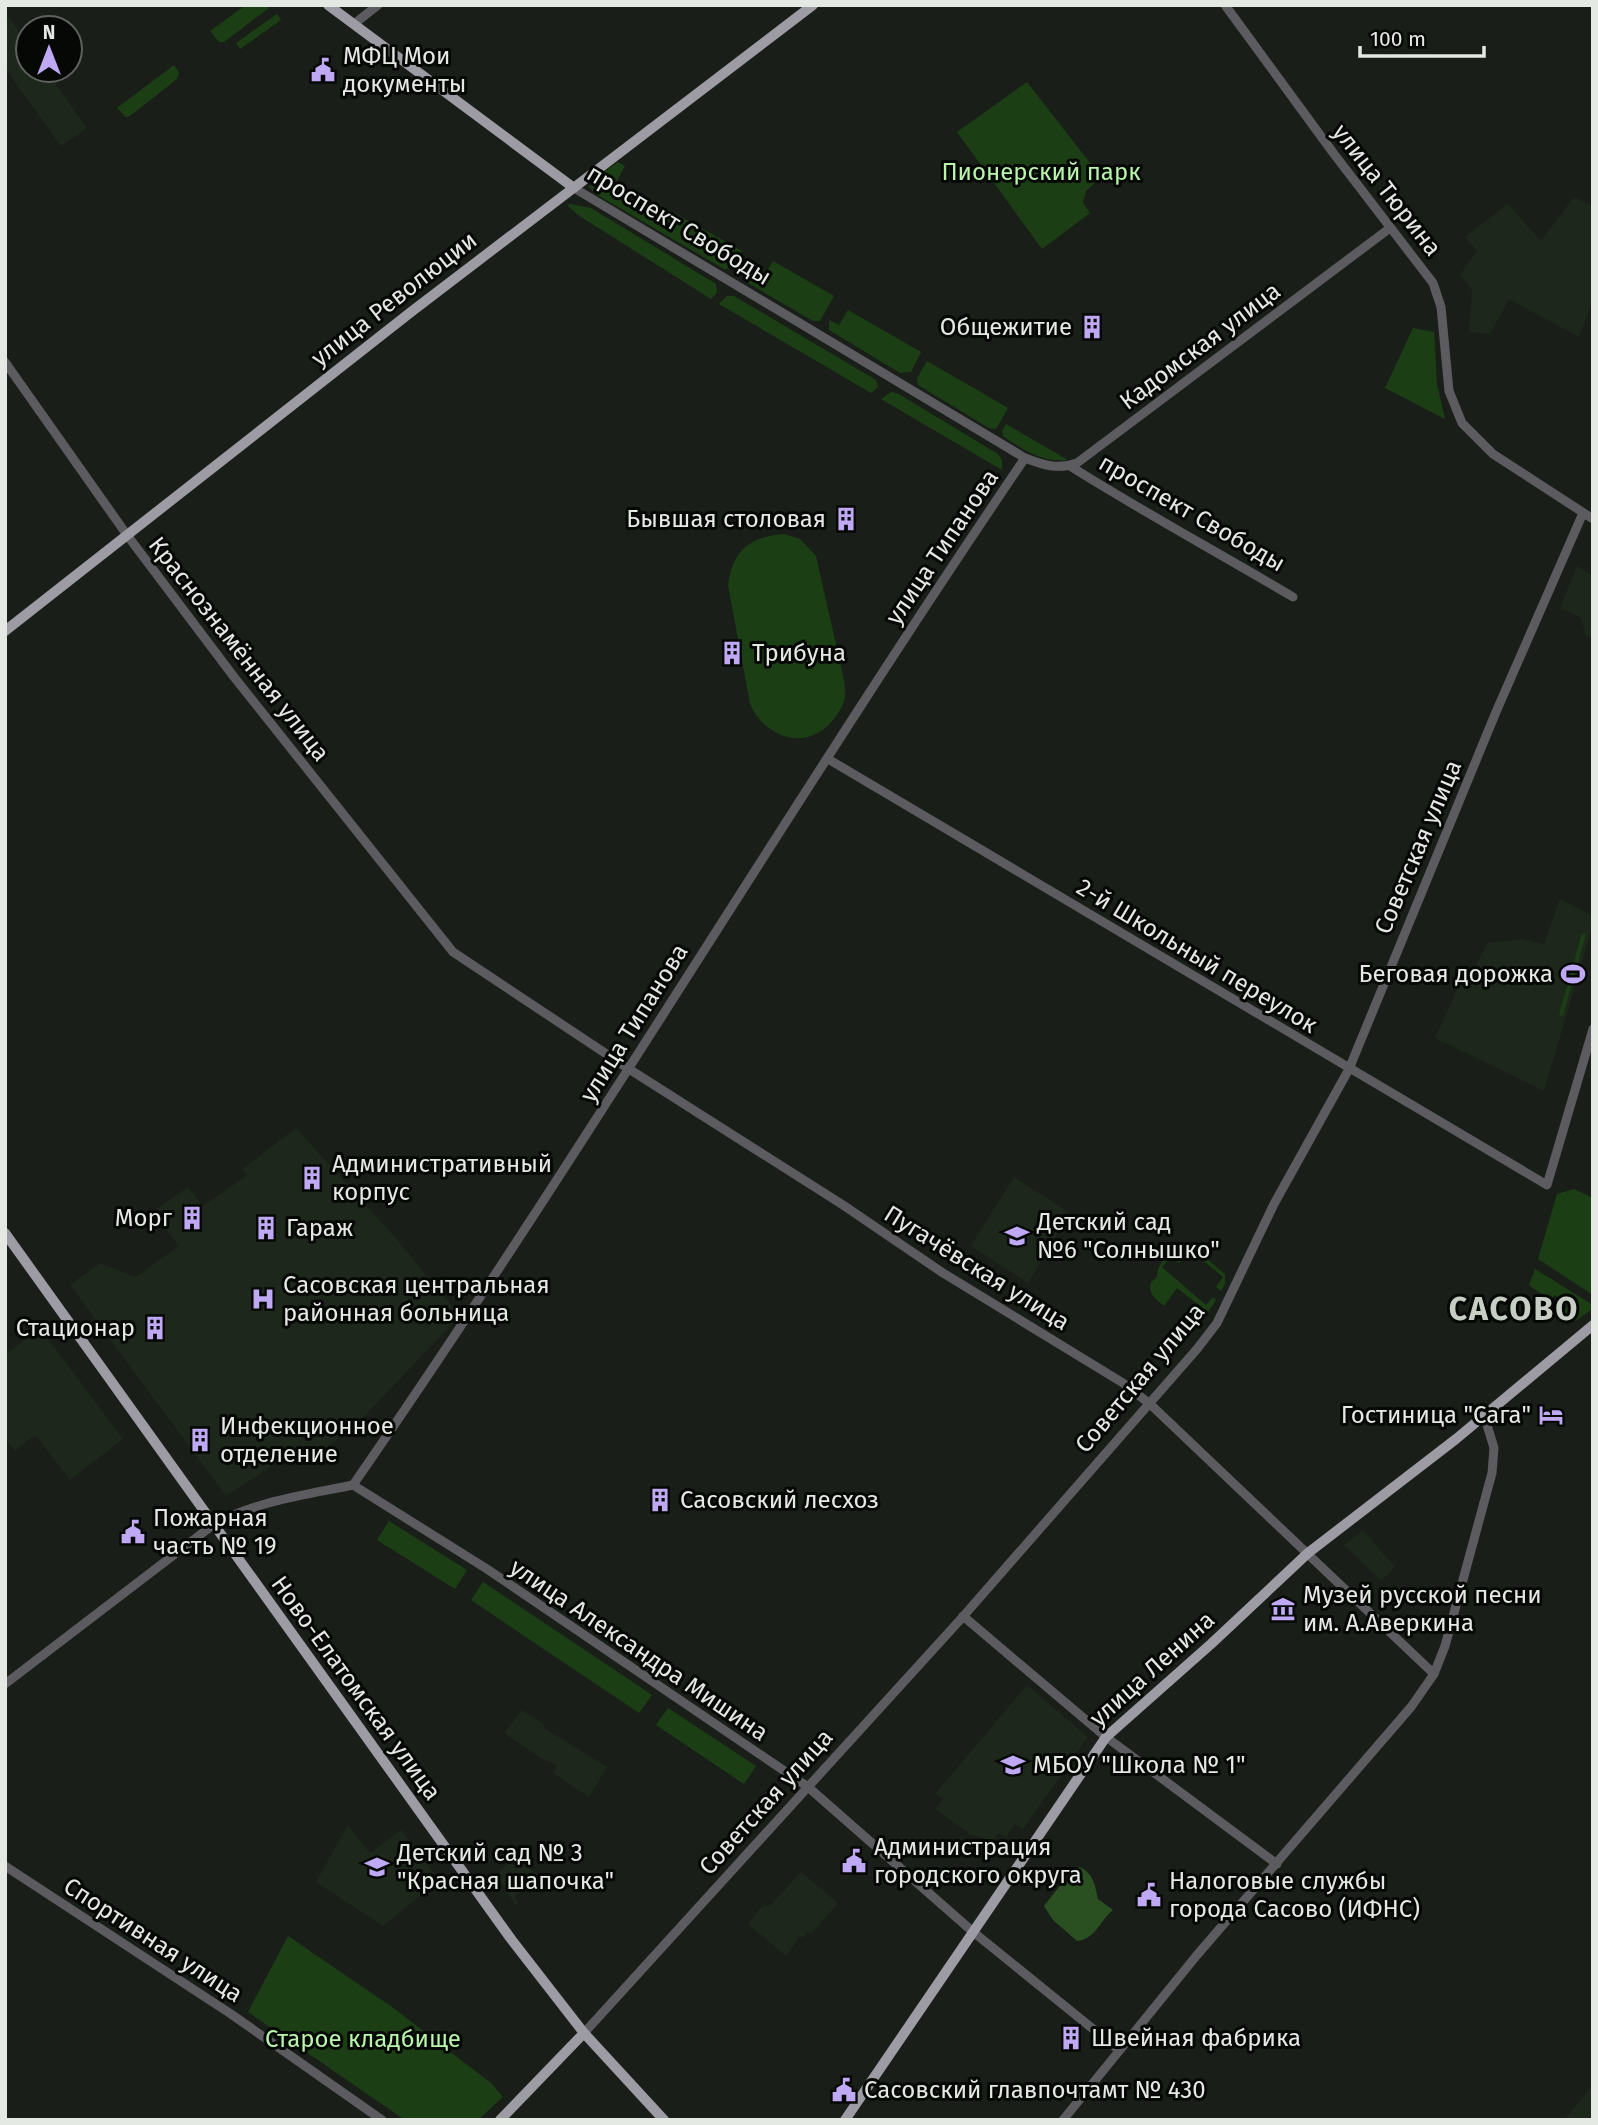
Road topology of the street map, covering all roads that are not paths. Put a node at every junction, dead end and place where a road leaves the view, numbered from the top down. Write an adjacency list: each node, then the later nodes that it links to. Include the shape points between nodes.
1 (328, 5): 5 (main road, проспект Свободы)
2 (378, 5): 5 (street)
3 (813, 5): 6 (main road, улица Революции)
4 (1225, 5): 7 (street, улица Тюрина)
5 (354, 24): 6 (main road, проспект Свободы)
6 (574, 188): 9 (street, проспект Свободы); 13 (main road, улица Революции)
7 (1390, 228): 10 (street, Кадомская улица); 11 (street, улица Тюрина, via 1423,267 1439,296 1449,390 1462,423 1493,454)
8 (5, 362): 13 (street, Краснознамённая улица)
9 (1025, 458): 10 (street, via 1049,467); 16 (street, улица Типанова)
10 (1070, 466): 14 (street, проспект Свободы)
11 (1583, 513): 12 (street); 20 (street, Советская улица)
12 (1593, 519)
13 (127, 535): 15 (main road, улица Революции); 17 (street, Краснознамённая улица)
14 (1293, 597)
15 (5, 631)
16 (828, 759): 19 (street, улица Типанова); 20 (street, 2-й Школьный переулок)
17 (453, 952): 19 (street, Пугачёвская улица)
18 (1593, 1029): 20 (street, 2-й Школьный переулок, via 1547,1185)
19 (629, 1069): 23 (street, Пугачёвская улица); 25 (street, улица Типанова)
20 (1349, 1069): 23 (street, Советская улица, via 1274,1204 1217,1324)
21 (5, 1233): 26 (main road, Ново-Елатомская улица)
22 (1593, 1325): 24 (main road, улица Ленина)
23 (1150, 1404): 27 (street, Пугачёвская улица); 28 (street, Советская улица)
24 (1485, 1415): 27 (main road, улица Ленина); 29 (street, via 1494,1448 1492,1473)
25 (353, 1485): 26 (street, via 262,1504); 32 (street, улица Александра Мишина, via 499,1577)
26 (213, 1525): 30 (street); 36 (main road, Ново-Елатомская улица, via 511,1939)
27 (1308, 1553): 29 (street, Пугачёвская улица); 31 (main road, улица Ленина)
28 (963, 1616): 31 (street); 32 (street, Советская улица)
29 (1434, 1674): 33 (street)
30 (5, 1684)
31 (1106, 1737): 33 (street); 35 (main road, улица Ленина)
32 (808, 1787): 35 (street, улица Александра Мишина); 36 (street, Советская улица)
33 (1277, 1864): 37 (street)
34 (5, 1866): 38 (street, Спортивная улица)
35 (972, 1931): 37 (street, улица Александра Мишина); 41 (main road, улица Ленина)
36 (584, 2033): 39 (main road, Советская улица); 40 (main road, Ново-Елатомская улица)
37 (1119, 2050): 42 (street)
38 (383, 2120)
39 (500, 2120)
40 (664, 2120)
41 (845, 2120)
42 (1063, 2120)

